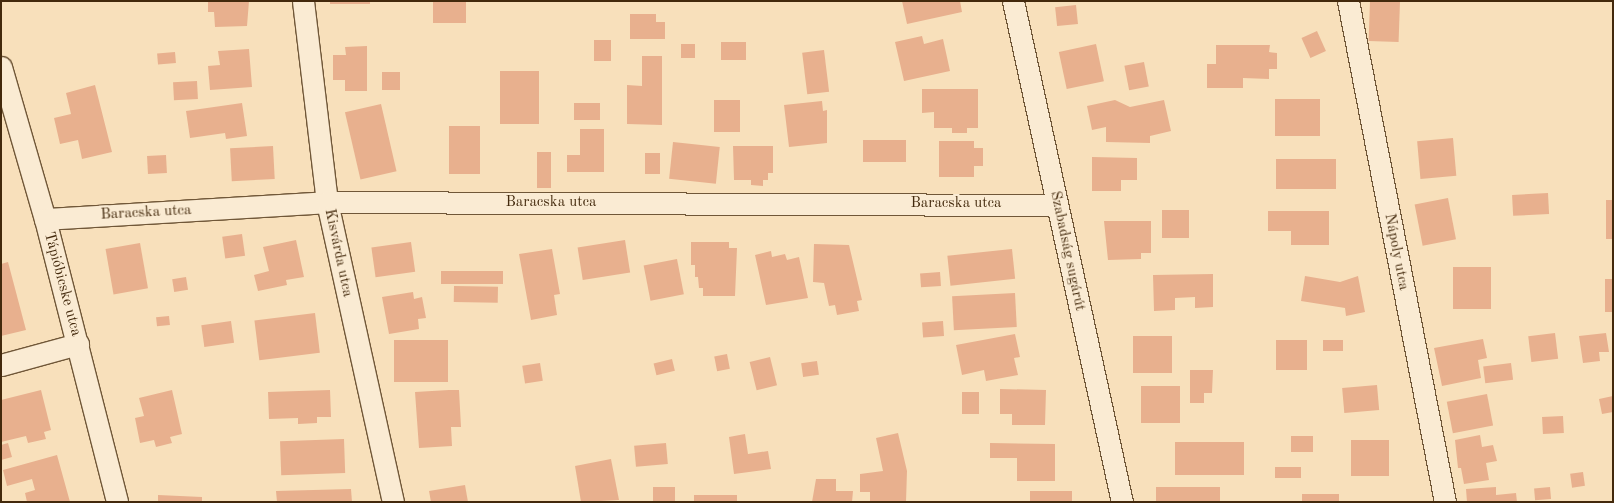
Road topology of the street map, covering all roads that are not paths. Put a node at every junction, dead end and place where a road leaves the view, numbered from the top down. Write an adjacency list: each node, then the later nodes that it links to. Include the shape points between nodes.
1 (303, 1): 5 (street, Kisvárda utca)
2 (1013, 1): 6 (street, Szabadság sugárút)
3 (1348, 1): 13 (street, Nápoly utca)
4 (1, 67): 7 (street, Tápióbicske utca)
5 (327, 202): 6 (street, Baracska utca); 7 (street, Baracska utca); 11 (street, Kisvárda utca)
6 (1057, 205): 12 (street, Szabadság sugárút)
7 (45, 219): 8 (street, Tápióbicske utca)
8 (78, 344): 9 (street); 10 (street, Tápióbicske utca)
9 (1, 365)
10 (117, 502)
11 (392, 502)
12 (1122, 502)
13 (1445, 502)

